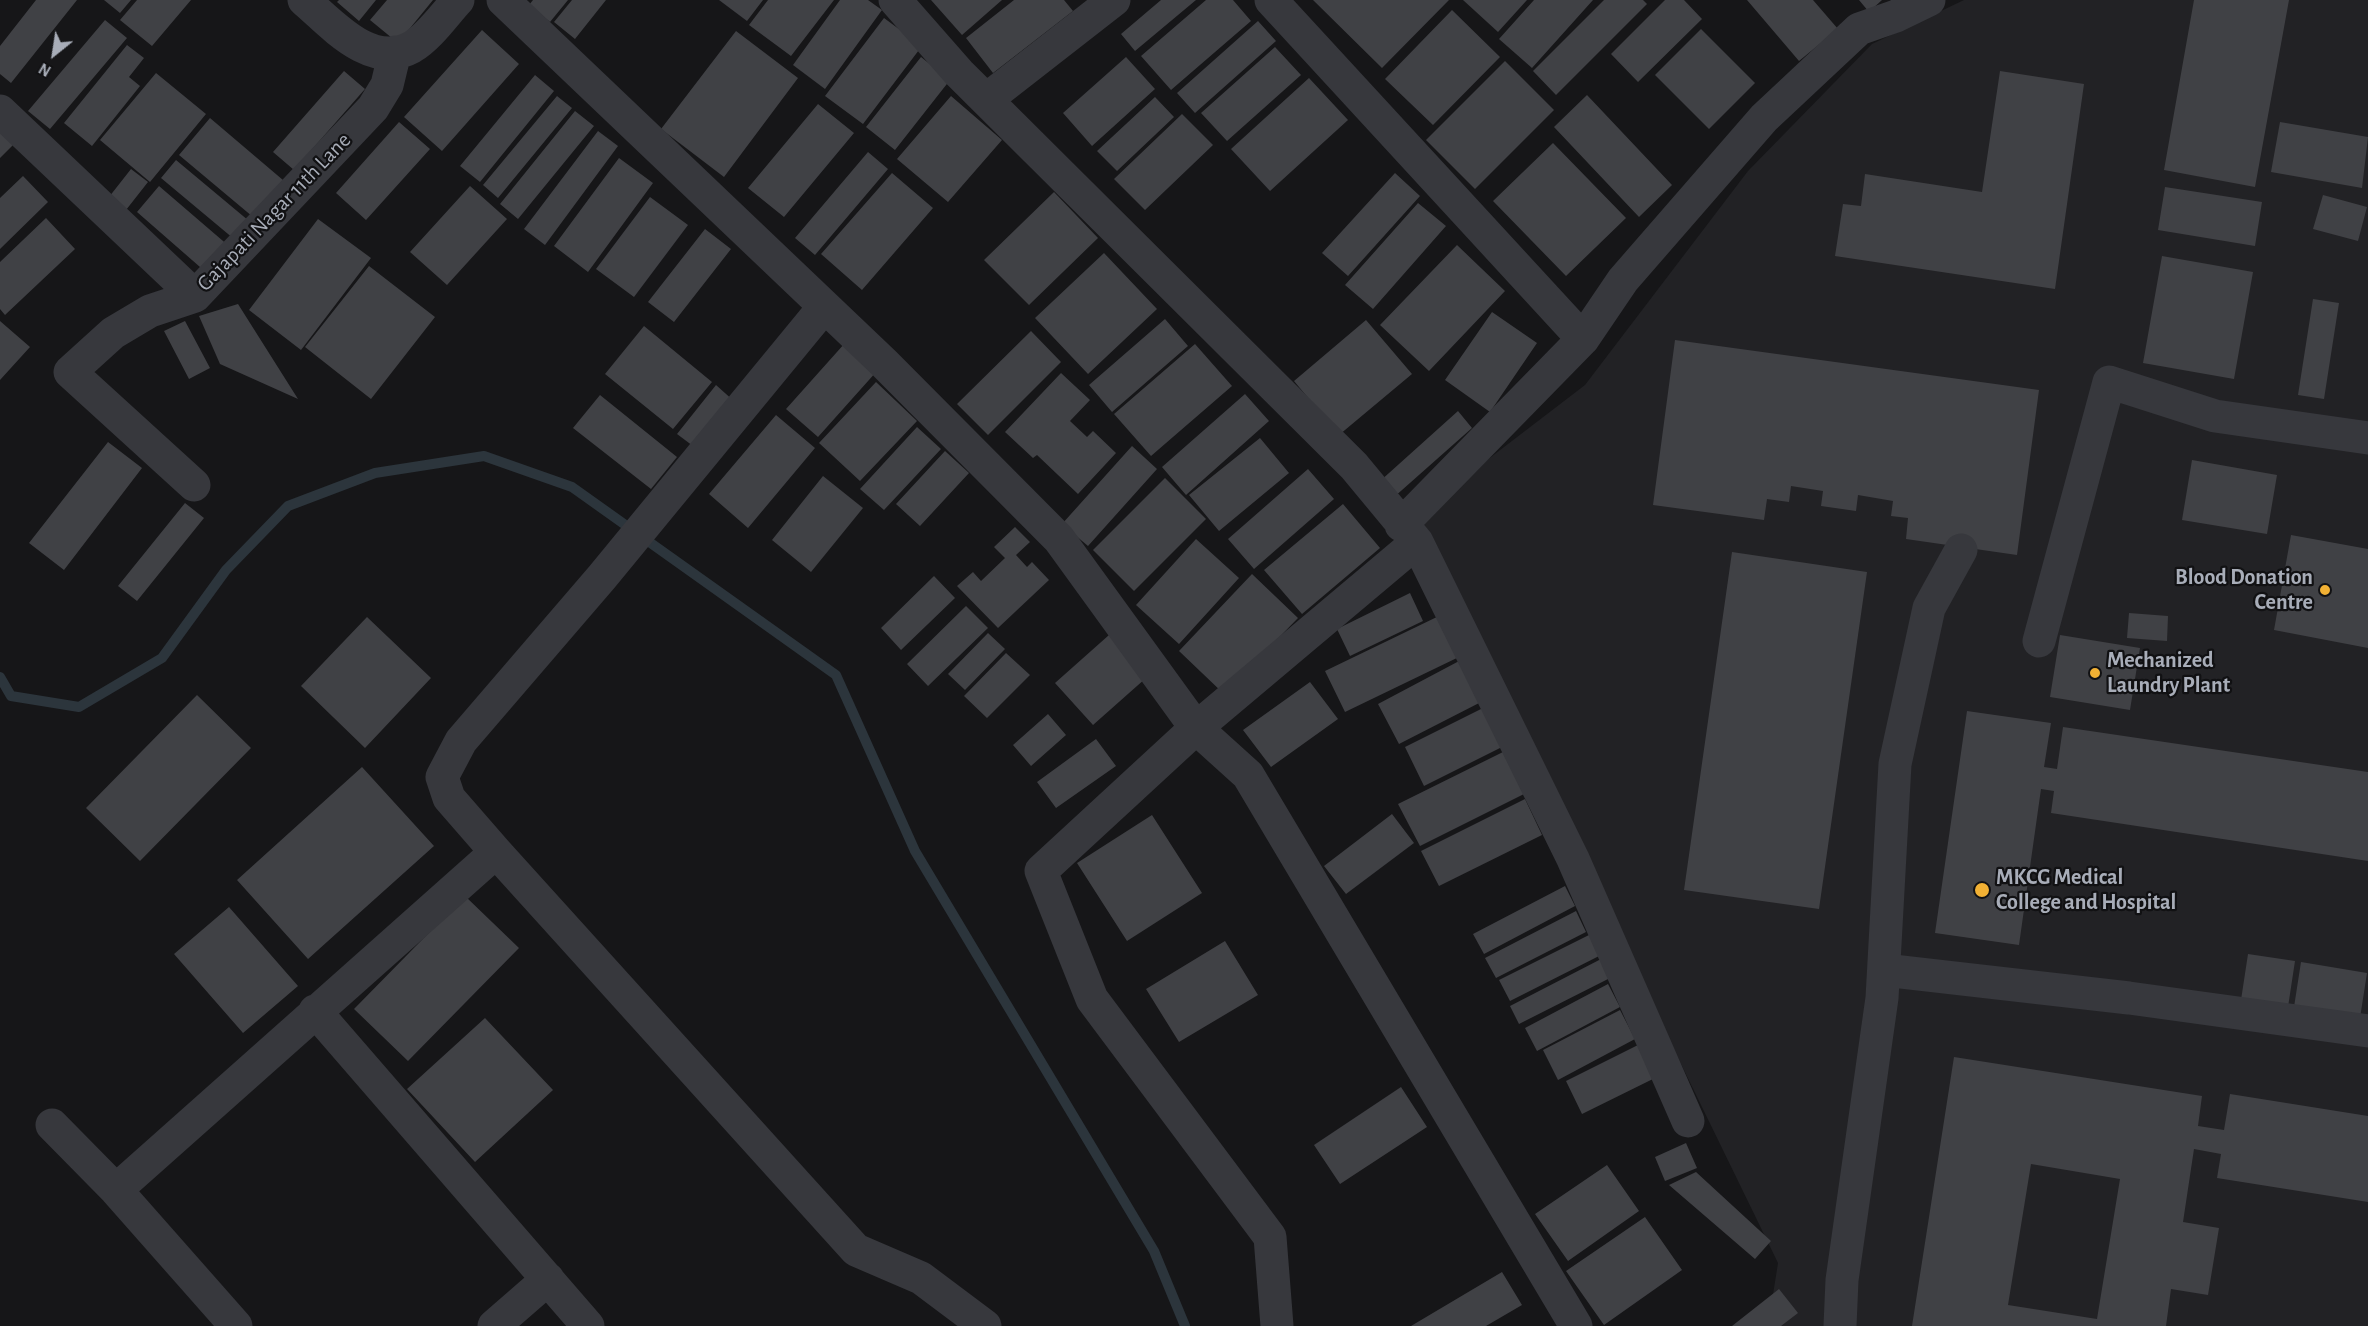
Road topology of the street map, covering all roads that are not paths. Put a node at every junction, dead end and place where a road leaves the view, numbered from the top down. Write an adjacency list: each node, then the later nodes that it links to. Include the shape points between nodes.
1 (304, 0): 8 (street, via 362,47)
2 (458, 0): 8 (street, via 424,37)
3 (503, 0): 12 (street)
4 (895, 0): 9 (street)
5 (1114, 0): 9 (street)
6 (1271, 0): 13 (street)
7 (1929, 0): 13 (street, via 1858,29 1764,118 1623,280)
8 (398, 52): 11 (street, Gajapati Nagar 11th Lane, via 387,85 373,108)
9 (987, 99): 16 (street, via 1354,466)
10 (0, 111): 11 (street, Gajapati Nagar 11th Lane)
11 (195, 296): 15 (street, via 150,311 122,328 70,372)
12 (824, 307): 19 (street, via 1059,539); 20 (street, via 461,741 442,777 449,798)
13 (1583, 339): 16 (street)
14 (2368, 438): 18 (street, via 2215,416 2109,382)
15 (194, 485)
16 (1409, 534): 19 (street); 24 (street, via 1573,860)
17 (1961, 550): 21 (street, via 1929,608 1895,764)
18 (2039, 641)
19 (1196, 728): 32 (street, via 1041,871 1092,999 1270,1238); 33 (street, via 1248,775)
20 (496, 852): 22 (street); 31 (street, via 856,1250 921,1278)
21 (1884, 970): 23 (street); 34 (street, via 1842,1280)
22 (315, 1011): 26 (street); 27 (street)
23 (2368, 1031)
24 (1688, 1121)
25 (52, 1125): 26 (street)
26 (116, 1190): 28 (street)
27 (548, 1280): 29 (street); 30 (street)
28 (236, 1326)
29 (494, 1326)
30 (588, 1326)
31 (985, 1326)
32 (1277, 1326)
33 (1576, 1326)
34 (1840, 1326)

